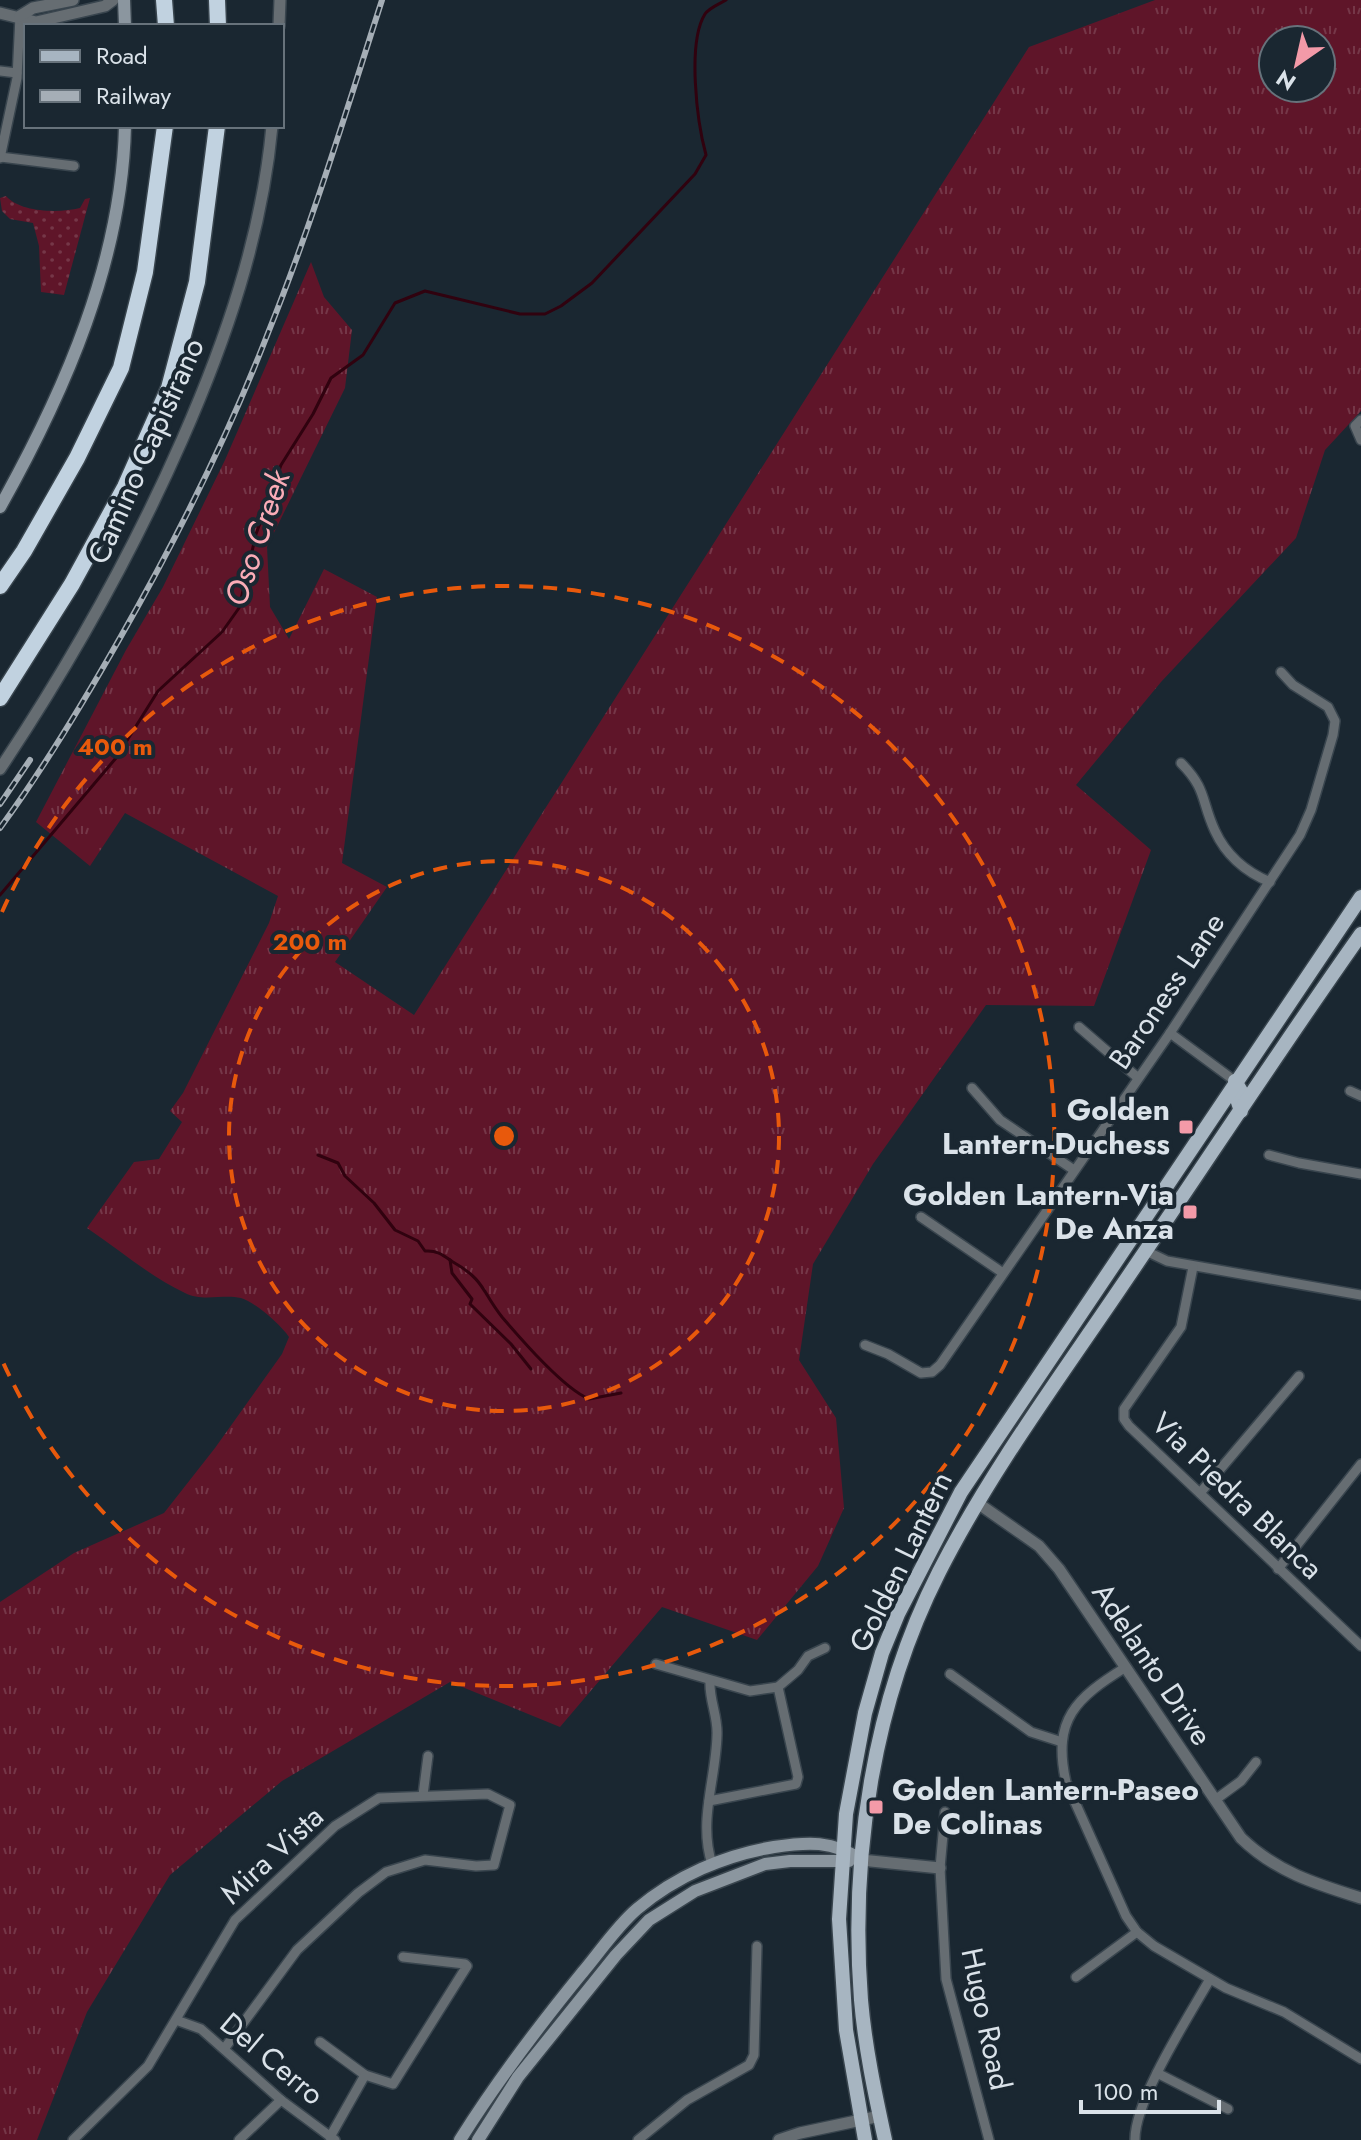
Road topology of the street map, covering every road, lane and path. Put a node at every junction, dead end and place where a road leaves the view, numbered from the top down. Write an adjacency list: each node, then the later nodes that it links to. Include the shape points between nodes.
1 (73, 0): 8 (street)
2 (113, 0): 8 (street, via 36,22)
3 (124, 0): 9 (main road)
4 (164, 0): 10 (highway)
5 (217, 0): 11 (highway)
6 (280, 0): 12 (street)
7 (0, 13): 8 (street)
8 (20, 16): 14 (street)
9 (125, 24)
10 (166, 24)
11 (218, 24)
12 (279, 24)
13 (0, 71): 14 (street)
14 (20, 77): 19 (street)
15 (125, 128): 23 (main road, via 116,213 91,309 50,410)
16 (165, 128): 24 (highway, via 145,272 121,368 77,458)
17 (217, 128): 26 (highway, via 197,282 169,388 125,487)
18 (272, 128): 28 (street, Camino Capistrano, via 244,271 204,388 99,609)
19 (0, 158): 20 (street)
20 (74, 166)
21 (1361, 420): 22 (street, via 1355,426)
22 (1361, 440)
23 (0, 507)
24 (0, 586)
25 (1281, 672): 29 (street, Baroness Lane, via 1328,707 1335,729 1308,819)
26 (0, 698)
27 (1181, 763): 29 (street, via 1197,779 1226,849 1252,874)
28 (0, 769)
29 (1270, 882): 33 (street, Baroness Lane)
30 (1361, 897): 36 (main road, Golden Lantern)
31 (1361, 934): 34 (main road, Golden Lantern)
32 (1079, 1027): 35 (street)
33 (1170, 1033): 35 (street, Baroness Lane); 36 (street)
34 (1270, 1069): 36 (main road, via 1256,1069); 40 (main road, Golden Lantern)
35 (1137, 1077): 42 (street, Baroness Lane)
36 (1235, 1081): 40 (main road); 45 (main road, Golden Lantern)
37 (972, 1088): 42 (street, via 1000,1120)
38 (1350, 1091): 39 (street)
39 (1361, 1096)
40 (1241, 1111): 46 (main road, Golden Lantern)
41 (1269, 1155): 43 (street)
42 (1074, 1170): 49 (street, Baroness Lane)
43 (1361, 1174)
44 (921, 1217): 49 (street)
45 (1139, 1225): 46 (main road); 47 (main road, Golden Lantern)
46 (1146, 1251): 47 (main road, via 1123,1266); 48 (street); 56 (main road, Golden Lantern)
47 (1115, 1264): 53 (main road, Golden Lantern)
48 (1193, 1267): 50 (street); 55 (street, Via Piedra Blanca, via 1181,1327 1124,1409 1124,1419)
49 (1003, 1273): 51 (street, Baroness Lane, via 932,1372 921,1373)
50 (1361, 1295)
51 (865, 1345)
52 (1299, 1376): 55 (street)
53 (1004, 1425): 56 (main road, via 999,1447 973,1492); 57 (main road, Golden Lantern)
54 (1361, 1464): 58 (street)
55 (1200, 1493): 58 (street, Via Piedra Blanca)
56 (979, 1504): 57 (main road, via 959,1511); 62 (street, Adelanto Drive, via 1039,1546); 74 (main road, Golden Lantern, via 925,1602 894,1686)
57 (923, 1566): 73 (main road, Golden Lantern, via 898,1614 871,1691 853,1771)
58 (1278, 1569): 59 (street, Via Piedra Blanca)
59 (1361, 1646)
60 (825, 1648): 65 (street, via 808,1656)
61 (656, 1664): 64 (street)
62 (1126, 1667): 66 (street, via 1076,1704); 70 (street, Adelanto Drive)
63 (950, 1674): 66 (street, via 1031,1732)
64 (710, 1681): 65 (street, via 750,1691); 71 (street, via 717,1736)
65 (778, 1687): 71 (street, via 796,1784)
66 (1062, 1742): 79 (street, via 1066,1782)
67 (428, 1756): 69 (street)
68 (1256, 1762): 70 (street)
69 (423, 1795): 84 (street, Mira Vista, via 379,1798 335,1826 235,1920); 86 (street, Mira Vista, via 488,1794 510,1805 494,1865 425,1860 386,1872 297,1950)
70 (1215, 1800): 78 (street, Adelanto Drive, via 1241,1838 1275,1866)
71 (709, 1801): 75 (street, via 705,1844)
72 (945, 1812): 76 (street, Hugo Road)
73 (843, 1854): 74 (main road); 75 (main road, via 796,1844); 77 (main road, via 765,1864); 93 (main road, Golden Lantern, via 840,1969)
74 (861, 1860): 76 (street); 92 (main road, Golden Lantern, via 861,2002)
75 (712, 1864): 77 (main road); 98 (main road, via 652,1897 620,1926 520,2050)
76 (940, 1868): 103 (street, Hugo Road, via 946,1979)
77 (719, 1880): 99 (main road, via 664,1909 635,1934 518,2077)
78 (1361, 1898)
79 (1137, 1932): 82 (street); 83 (street)
80 (757, 1946): 100 (street, via 754,2055 749,2065 687,2100)
81 (403, 1957): 89 (street, via 467,1966 393,2084)
82 (1076, 1977)
83 (1210, 1979): 87 (street, via 1284,2012); 88 (street)
84 (176, 2020): 86 (street, Del Cerro, via 201,2029); 96 (street, Mira Vista, via 148,2066)
85 (320, 2042): 89 (street)
86 (224, 2049): 90 (street, Del Cerro)
87 (1361, 2059)
88 (1157, 2073): 91 (street); 104 (street, via 1135,2127)
89 (365, 2075): 94 (street)
90 (281, 2100): 94 (street, Del Cerro); 97 (street)
91 (1228, 2109)
92 (880, 2116): 93 (street); 102 (main road, Golden Lantern)
93 (860, 2119): 95 (street); 101 (main road, Golden Lantern)
94 (332, 2138)
95 (782, 2139)
96 (73, 2140)
97 (239, 2140)
98 (460, 2140)
99 (478, 2140)
100 (638, 2140)
101 (865, 2140)
102 (885, 2140)
103 (989, 2140)
104 (1135, 2140)

